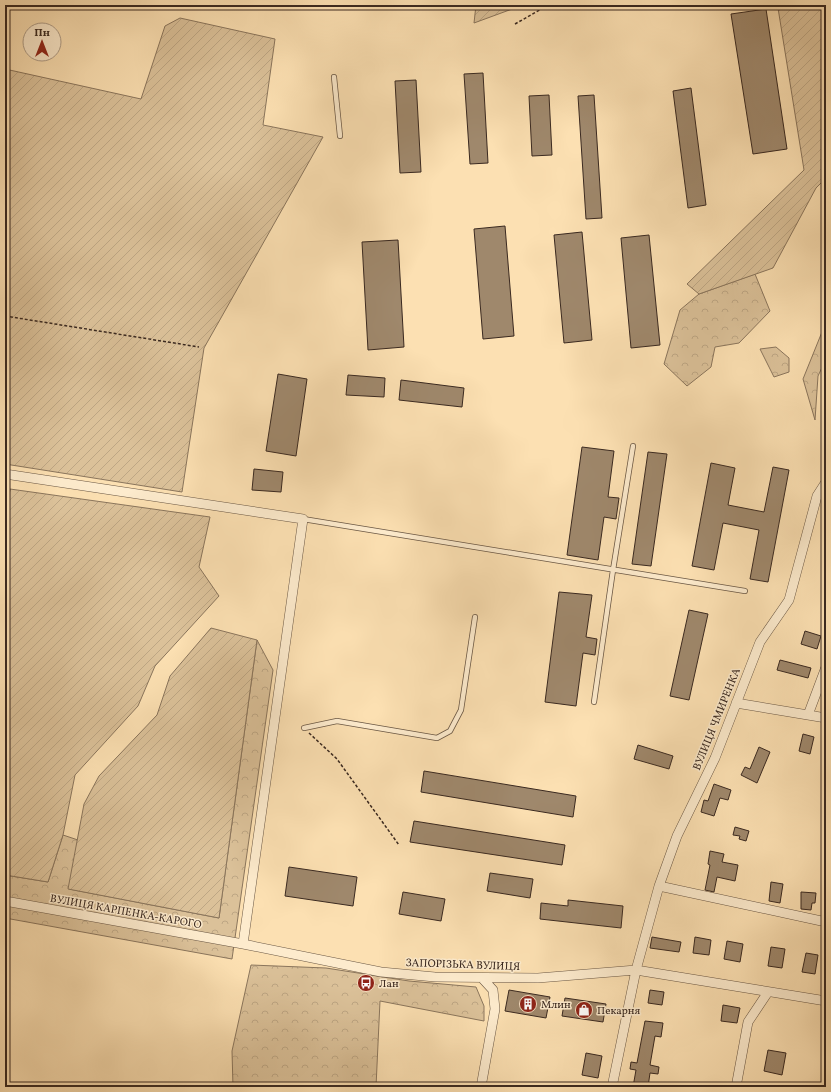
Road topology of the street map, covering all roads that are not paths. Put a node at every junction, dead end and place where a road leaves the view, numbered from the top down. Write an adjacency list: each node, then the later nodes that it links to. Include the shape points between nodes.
1 (334, 77): 2 (lane)
2 (340, 136)
3 (633, 446): 7 (lane)
4 (5, 474): 6 (street)
5 (826, 482): 12 (street, ВУЛИЦЯ ЧМИРЕНКА, via 817,496 789,600 760,642)
6 (303, 519): 7 (lane); 19 (street)
7 (613, 570): 8 (lane); 11 (lane)
8 (745, 591)
9 (475, 617): 15 (lane, via 461,710 450,731 437,738 337,721)
10 (826, 667): 13 (street)
11 (594, 702)
12 (736, 703): 13 (street); 16 (street, ВУЛИЦЯ ЧМИРЕНКА, via 715,758 677,836)
13 (808, 715): 14 (street)
14 (826, 718)
15 (304, 728)
16 (659, 886): 18 (street); 20 (street, ВУЛИЦЯ ЧМИРЕНКА)
17 (5, 901): 19 (street, ВУЛИЦЯ КАРПЕНКА-КАРОГО)
18 (826, 922)
19 (243, 944): 21 (street, ЗАПОРІЗЬКА ВУЛИЦЯ, via 381,972)
20 (636, 970): 21 (street, ЗАПОРІЗЬКА ВУЛИЦЯ, via 538,978); 22 (street, ЗАПОРІЗЬКА ВУЛИЦЯ); 25 (street)
21 (482, 978): 24 (street, via 494,990 495,1009)
22 (768, 992): 23 (street, ЗАПОРІЗЬКА ВУЛИЦЯ); 26 (street, via 748,1022)
23 (826, 1001)
24 (481, 1087)
25 (612, 1087)
26 (736, 1087)

